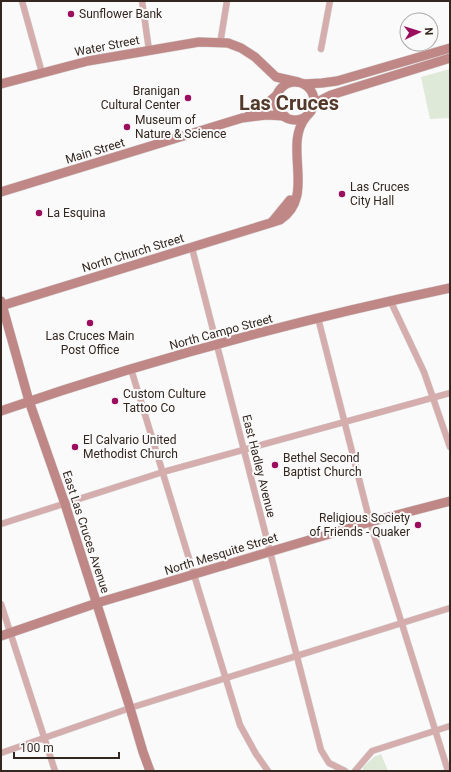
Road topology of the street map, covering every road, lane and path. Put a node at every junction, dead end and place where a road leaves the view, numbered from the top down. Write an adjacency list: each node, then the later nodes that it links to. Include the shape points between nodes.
1 (22, 1): 10 (street)
2 (142, 1): 8 (street)
3 (227, 1): 5 (street)
4 (330, 1): 7 (street)
5 (220, 44): 8 (street, Water Street, via 199,42); 11 (street, Water Street, via 228,43 241,48 255,57 276,77); 13 (street, Water Street, via 238,51 254,62 273,81)
6 (450, 48): 11 (street, via 322,84)
7 (321, 49)
8 (149, 50): 10 (street, Water Street)
9 (450, 58): 14 (street, via 330,95)
10 (42, 72): 12 (street, Water Street)
11 (301, 83): 13 (street, via 287,84); 14 (street, via 312,92)
12 (1, 84)
13 (278, 93): 15 (street, via 276,103); 17 (street, Main Street, via 262,108)
14 (314, 104): 16 (street)
15 (286, 117): 16 (street); 17 (street, Main Street, via 266,115); 19 (street, via 292,140 294,183 289,202)
16 (306, 117): 19 (street, North Church Street, via 297,132 297,195 286,217)
17 (242, 118): 18 (street, Main Street)
18 (1, 192)
19 (272, 222): 20 (street, North Church Street)
20 (192, 248): 23 (street, North Church Street); 25 (street, East Hadley Avenue)
21 (450, 288): 22 (street, North Campo Street)
22 (390, 300): 24 (street, North Campo Street); 28 (street, via 414,348)
23 (1, 304): 29 (street, East Las Cruces Avenue)
24 (318, 318): 25 (street, North Campo Street); 31 (street)
25 (216, 344): 26 (street, North Campo Street); 33 (street, East Hadley Avenue)
26 (131, 369): 29 (street, North Campo Street); 34 (street)
27 (450, 393): 28 (street)
28 (433, 397): 31 (street); 32 (street)
29 (28, 401): 30 (street, North Campo Street); 36 (street, East Las Cruces Avenue)
30 (1, 411)
31 (345, 422): 33 (street); 37 (street)
32 (450, 447)
33 (243, 450): 34 (street); 39 (street, East Hadley Avenue)
34 (163, 472): 36 (street); 40 (street)
35 (450, 501): 37 (street, North Mesquite Street)
36 (65, 504): 38 (street); 41 (street, East Las Cruces Avenue)
37 (370, 522): 39 (street, North Mesquite Street); 44 (street)
38 (1, 524)
39 (270, 552): 40 (street, North Mesquite Street); 47 (street, East Hadley Avenue)
40 (193, 575): 41 (street, North Mesquite Street); 48 (street)
41 (97, 603): 45 (street, North Mesquite Street); 49 (street, East Las Cruces Avenue)
42 (1, 604): 45 (street)
43 (450, 608): 44 (street)
44 (401, 623): 47 (street); 51 (street)
45 (10, 633): 46 (street, North Mesquite Street); 52 (street)
46 (1, 636)
47 (297, 656): 48 (street); 57 (street, East Hadley Avenue, via 324,758)
48 (226, 678): 49 (street); 56 (street, via 246,739)
49 (130, 708): 52 (street); 55 (street, East Las Cruces Avenue)
50 (450, 726): 51 (street)
51 (436, 731): 58 (street, via 372,751); 59 (street)
52 (44, 738): 53 (street); 54 (street)
53 (1, 753)
54 (55, 771)
55 (150, 771)
56 (268, 771)
57 (345, 771)
58 (355, 771)
59 (448, 771)

